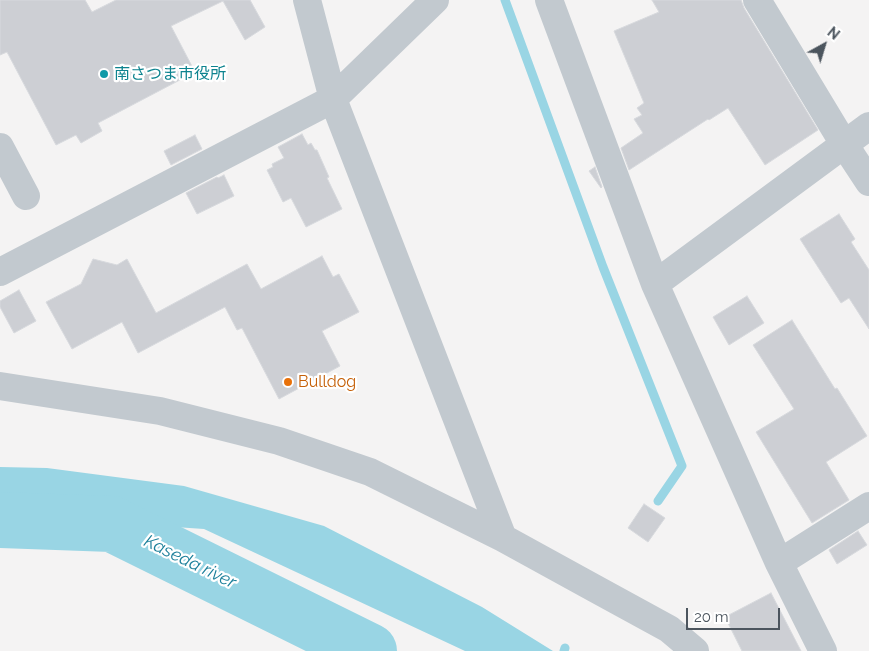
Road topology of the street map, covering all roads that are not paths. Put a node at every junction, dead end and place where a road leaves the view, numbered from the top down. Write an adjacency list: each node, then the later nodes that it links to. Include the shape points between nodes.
1 (308, 0): 5 (street)
2 (435, 0): 5 (street)
3 (549, 0): 12 (street)
4 (757, 0): 7 (street)
5 (333, 99): 11 (street); 15 (street)
6 (869, 126): 7 (street)
7 (844, 144): 9 (street); 12 (street)
8 (0, 147): 10 (street)
9 (869, 182)
10 (26, 196)
11 (0, 272)
12 (654, 284): 16 (street)
13 (0, 386): 15 (street, via 160,411 280,441 370,472)
14 (869, 506): 16 (street)
15 (503, 538): 17 (street, via 669,630)
16 (779, 563): 18 (street)
17 (694, 651)
18 (823, 651)

